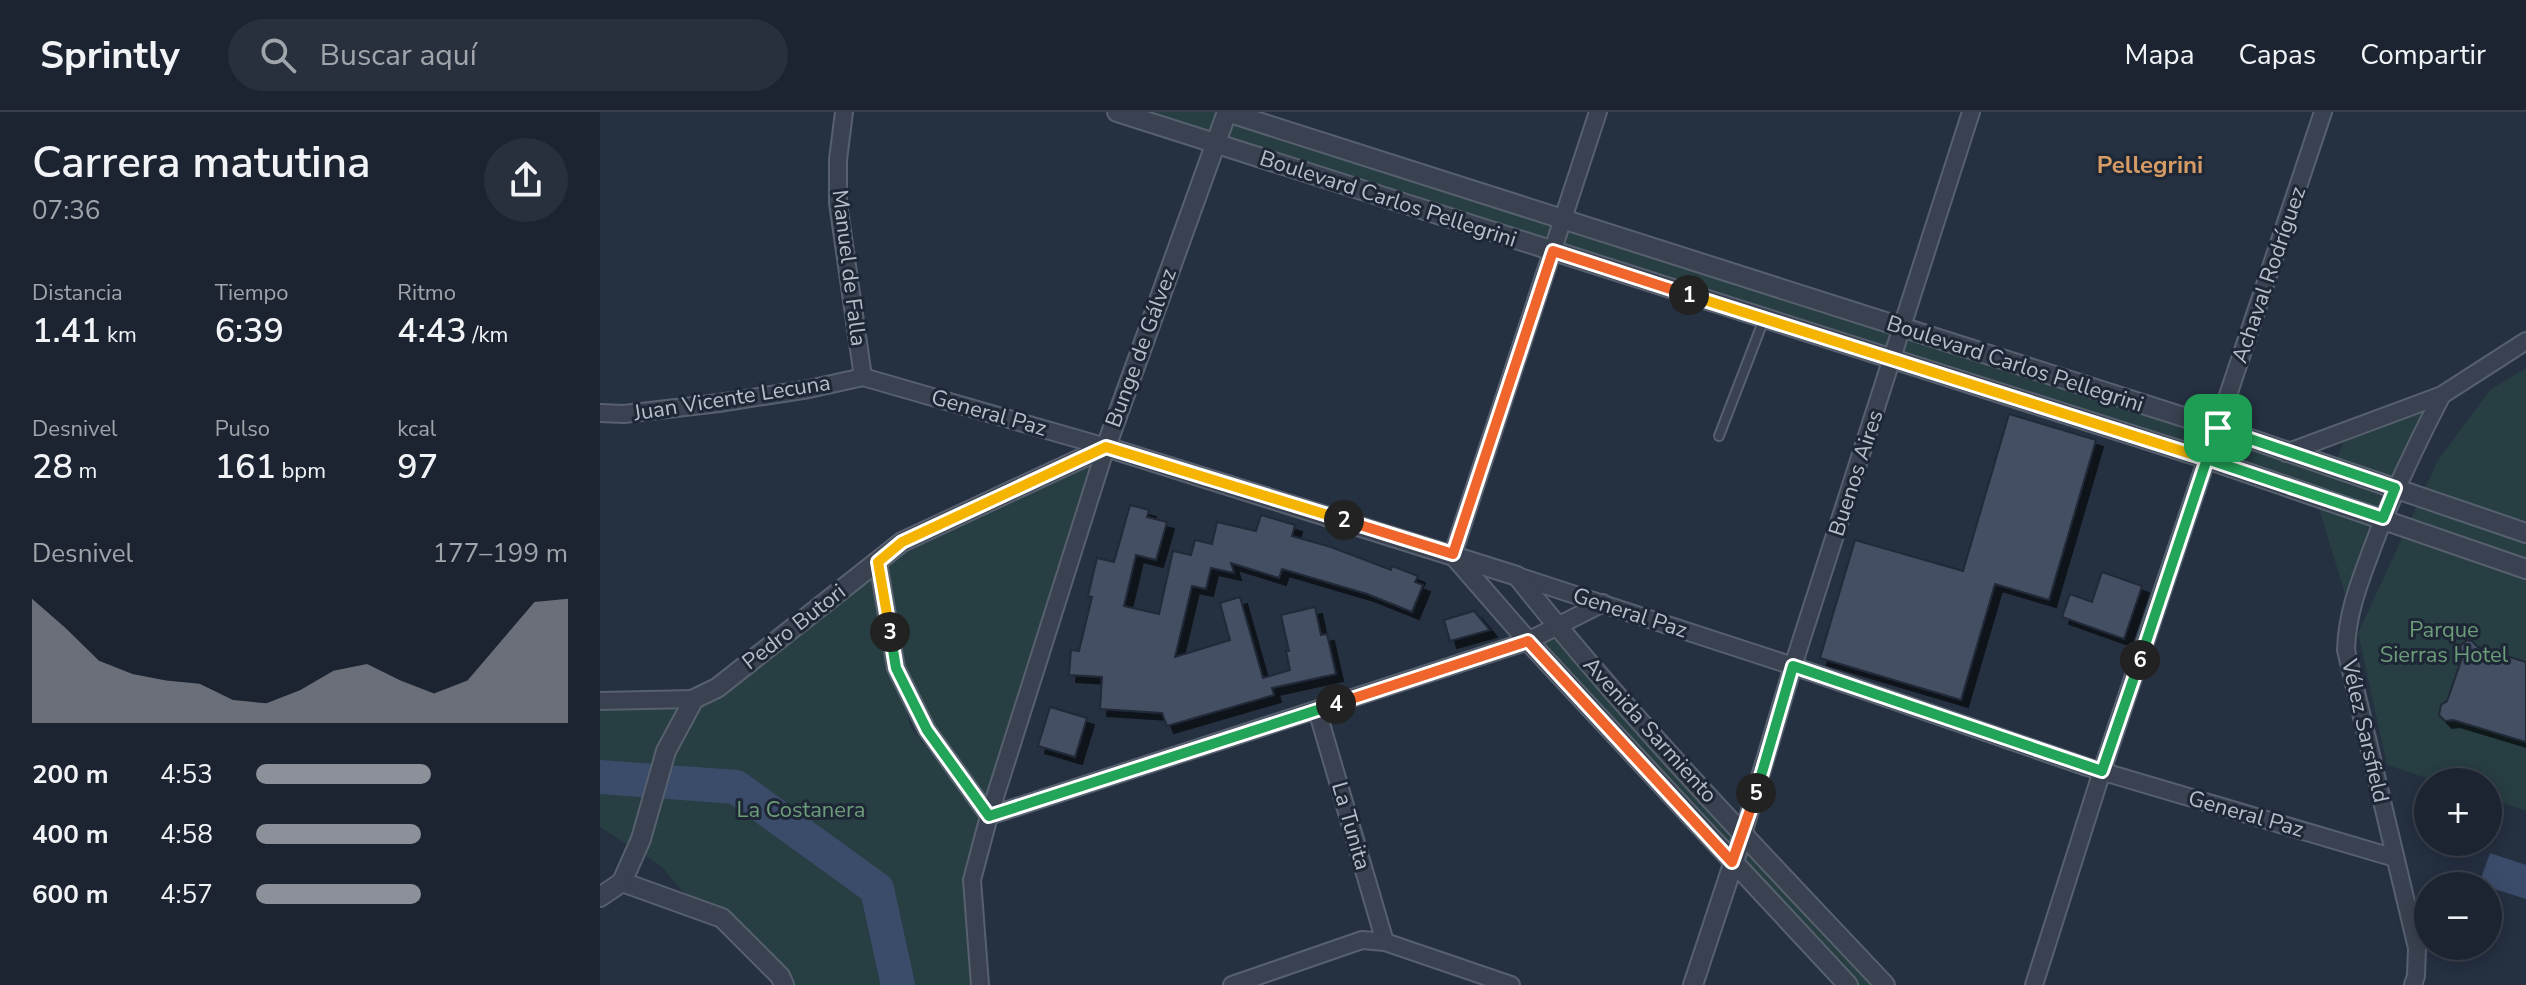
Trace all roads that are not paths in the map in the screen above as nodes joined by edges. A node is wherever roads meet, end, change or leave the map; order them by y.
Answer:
1 (844, 112) edge
2 (1117, 112) edge
3 (1227, 112) edge
4 (1598, 112) edge
5 (1971, 112) edge
6 (2323, 112) edge
7 (1215, 144) junction
8 (1563, 219) junction
9 (1553, 251) junction
10 (1764, 319) junction
11 (1902, 329) junction
12 (2526, 341) edge
13 (1893, 360) junction
14 (863, 377) junction
15 (2442, 395) junction
16 (600, 413) edge
17 (2218, 428) junction
18 (1719, 436) dead end
19 (1106, 447) junction
20 (2286, 453) junction
21 (2207, 459) junction
22 (2395, 488) junction
23 (2383, 518) junction
24 (2526, 533) edge
25 (1453, 554) junction
26 (878, 562) junction
27 (2526, 569) edge
28 (1517, 576) junction
29 (1603, 603) junction
30 (1558, 627) junction
31 (1528, 641) junction
32 (1793, 666) junction
33 (694, 699) junction
34 (600, 701) edge
35 (1317, 710) junction
36 (2102, 771) junction
37 (989, 816) junction
38 (1743, 834) junction
39 (2395, 858) junction
40 (1732, 862) junction
41 (622, 882) junction
42 (600, 897) edge
43 (1385, 942) junction
44 (1256, 981) edge
45 (784, 985) edge
46 (980, 985) edge
47 (1232, 985) edge
48 (1511, 985) edge
49 (1693, 985) edge
50 (1848, 985) edge
51 (1885, 985) edge
52 (2034, 985) edge
53 (2413, 985) edge

1 - 14 street, Manuel de Falla
2 - 7 street, Boulevard Carlos Pellegrini
3 - 7 street, Bunge de Gálvez
3 - 8 street, Boulevard Carlos Pellegrini
4 - 8 street
5 - 11 street, Buenos Aires
6 - 17 street, Achaval Rodríguez
7 - 9 street, Boulevard Carlos Pellegrini
7 - 19 street, Bunge de Gálvez
8 - 9 street
8 - 11 street, Boulevard Carlos Pellegrini
9 - 10 street, Boulevard Carlos Pellegrini
9 - 25 street
10 - 13 street, Boulevard Carlos Pellegrini
10 - 18 lane
11 - 13 street, Buenos Aires
11 - 17 street, Boulevard Carlos Pellegrini
12 - 15 street
13 - 21 street, Boulevard Carlos Pellegrini
13 - 32 street, Buenos Aires
14 - 16 street, Juan Vicente Lecuna
14 - 19 street, General Paz
15 - 20 street
15 - 22 street, Vélez Sarsfield
17 - 20 street, Boulevard Carlos Pellegrini
17 - 21 street, Achaval Rodríguez
19 - 25 street, General Paz
19 - 26 street, Pedro Butori
19 - 37 street, Bunge de Gálvez
20 - 22 street, Boulevard Carlos Pellegrini
21 - 23 street, Boulevard Carlos Pellegrini
21 - 36 street, Achaval Rodríguez
22 - 23 street, Vélez Sarsfield
22 - 24 street, Boulevard Carlos Pellegrini
23 - 27 street, Boulevard Carlos Pellegrini
23 - 39 street, Vélez Sarsfield
25 - 28 street, General Paz
25 - 31 street, Avenida Sarmiento
26 - 33 street, Pedro Butori
26 - 37 street
28 - 29 street, General Paz
28 - 30 street, Avenida Sarmiento
29 - 30 street
29 - 32 street, General Paz
30 - 31 street
30 - 38 street, Avenida Sarmiento
31 - 35 street
31 - 40 street, Avenida Sarmiento
32 - 36 street, General Paz
32 - 38 street, Buenos Aires
33 - 34 street, Pedro Butori
33 - 41 street
35 - 37 street
35 - 43 street, La Tunita
36 - 39 street, General Paz
36 - 52 street, Achaval Rodríguez
37 - 46 street, Bunge de Gálvez
38 - 40 street
38 - 51 street, Avenida Sarmiento
39 - 53 street, Vélez Sarsfield
40 - 49 street
40 - 50 street, Avenida Sarmiento
41 - 42 street
41 - 45 street
43 - 44 street
43 - 48 street
44 - 47 street

